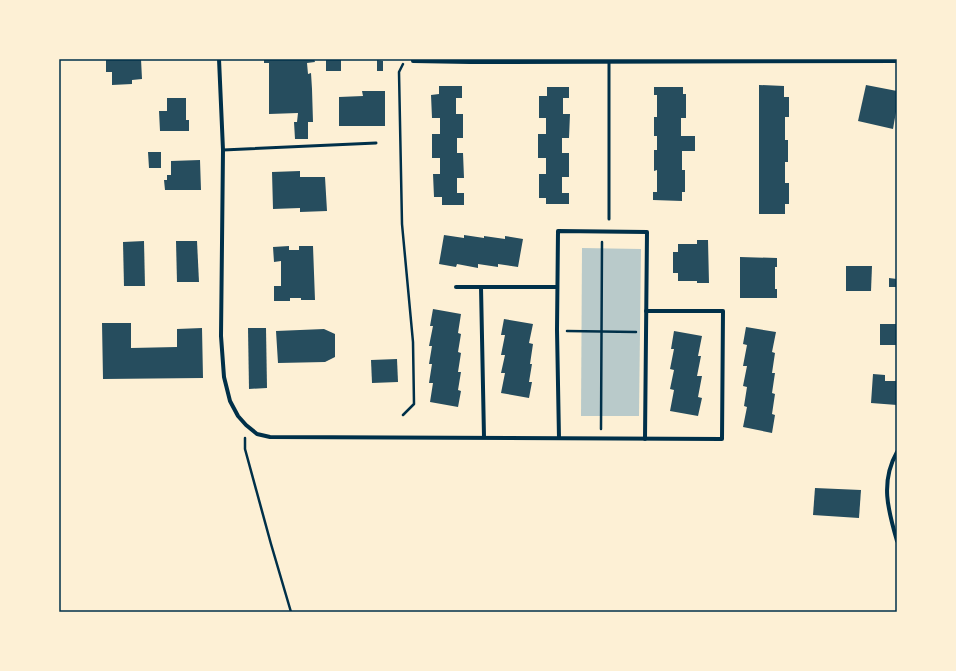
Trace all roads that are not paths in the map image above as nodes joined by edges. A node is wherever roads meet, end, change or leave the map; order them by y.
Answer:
1 (219, 59) edge
2 (413, 60) edge
3 (470, 60) edge
4 (609, 61) junction
5 (897, 61) edge
6 (376, 143) dead end
7 (223, 150) junction
8 (610, 219) dead end
9 (456, 287) dead end
10 (481, 287) junction
11 (557, 288) junction
12 (646, 311) junction
13 (484, 437) junction
14 (559, 438) junction
15 (645, 440) junction
16 (897, 452) edge
17 (897, 541) edge

1 - 7 street
2 - 3 street
3 - 4 street
4 - 5 street
4 - 8 lane
6 - 7 lane
7 - 13 street
9 - 10 street
10 - 11 street
10 - 13 street
11 - 12 street
11 - 14 street
12 - 15 street
12 - 15 street
13 - 14 street
14 - 15 street
16 - 17 street

